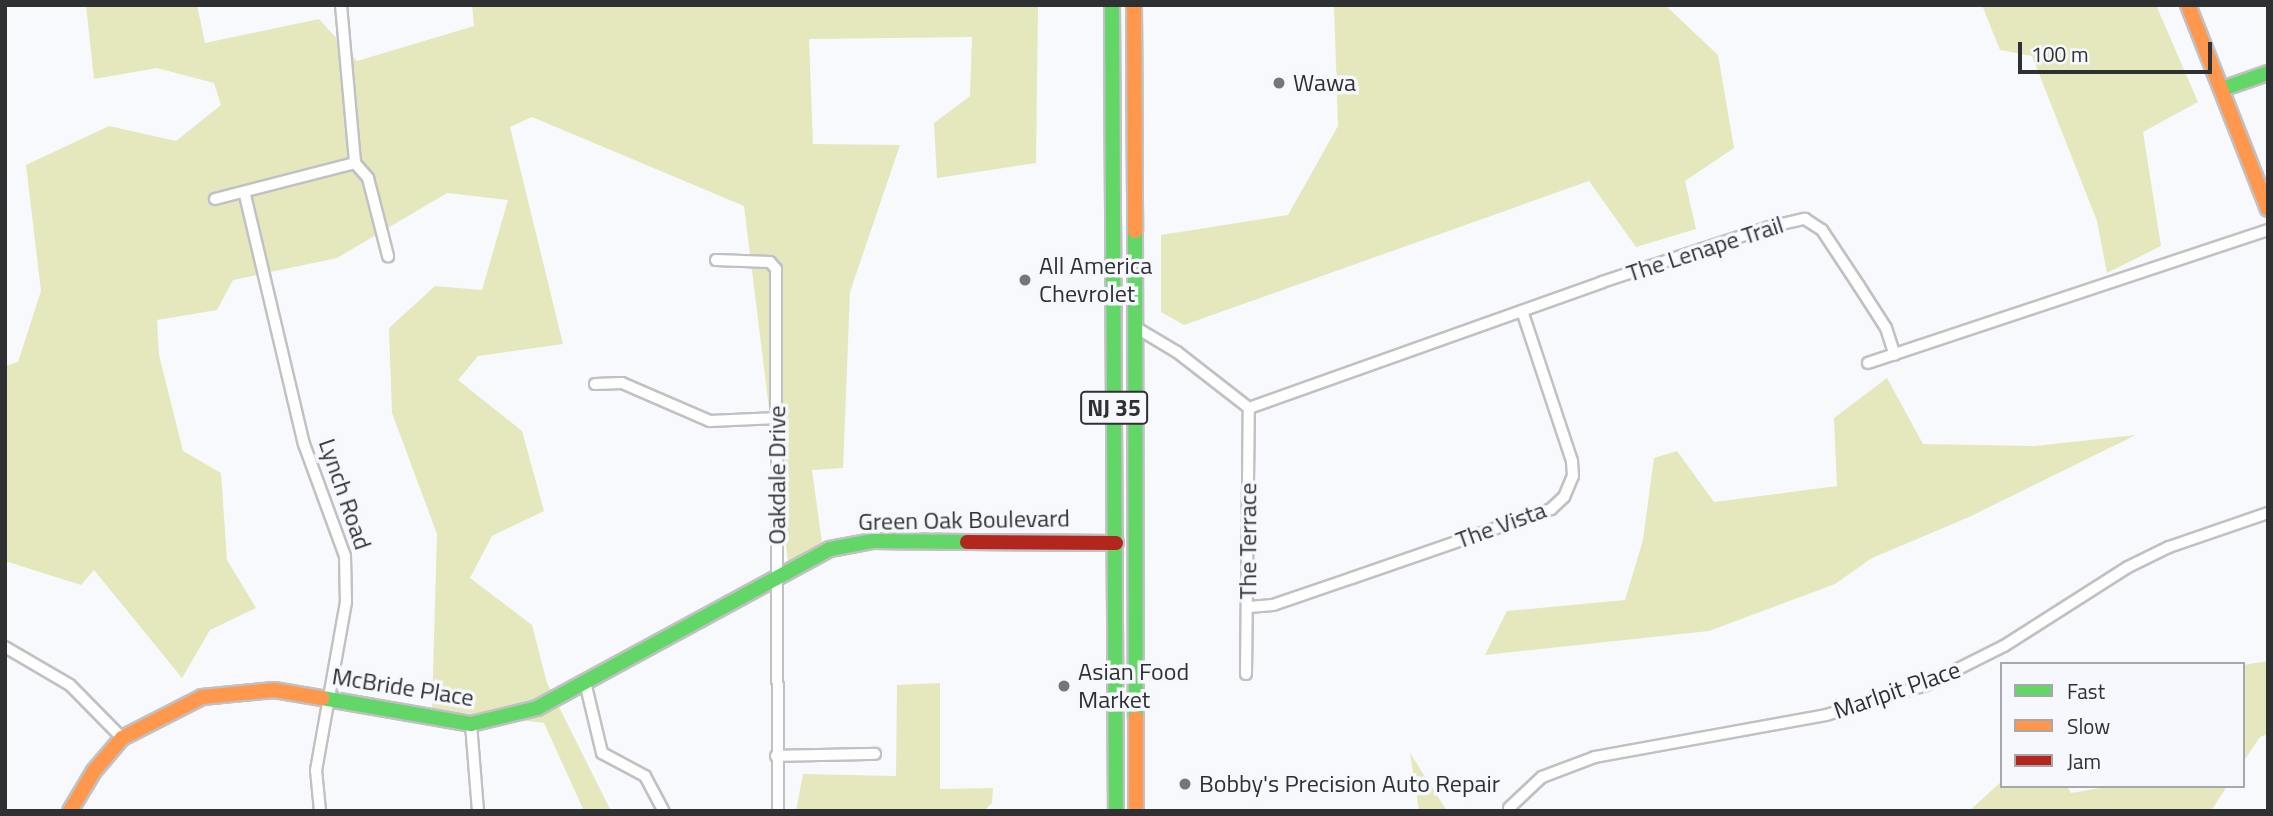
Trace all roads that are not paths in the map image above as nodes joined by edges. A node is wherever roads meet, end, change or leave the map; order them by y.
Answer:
1 (341, 5) edge
2 (1112, 5) edge
3 (1133, 5) edge
4 (2188, 5) edge
5 (2268, 73) edge
6 (2222, 89) junction
7 (355, 163) junction
8 (244, 195) junction
9 (215, 199) dead end
10 (2268, 209) edge
11 (2268, 230) edge
12 (388, 256) dead end
13 (716, 260) dead end
14 (1522, 311) junction
15 (1135, 327) junction
16 (1895, 355) junction
17 (1868, 363) dead end
18 (595, 384) dead end
19 (1249, 408) junction
20 (778, 418) junction
21 (2268, 513) edge
22 (1116, 543) junction
23 (777, 574) junction
24 (1249, 607) junction
25 (5, 647) edge
26 (1246, 674) dead end
27 (585, 682) junction
28 (328, 699) junction
29 (471, 724) junction
30 (122, 738) junction
31 (775, 750) junction
32 (875, 754) dead end
33 (1508, 808) dead end
34 (70, 811) edge
35 (320, 811) edge
36 (478, 811) edge
37 (664, 811) edge
38 (778, 811) edge
39 (1116, 811) edge
40 (1136, 811) edge

1 - 7 street
2 - 22 main road, NJ 35
3 - 15 main road, NJ 35
4 - 6 main road
5 - 6 main road
6 - 10 main road
7 - 8 street
7 - 12 street
8 - 9 street
8 - 28 street, Lynch Road
11 - 16 street
13 - 20 street, Oakdale Drive
14 - 16 street, The Lenape Trail
14 - 19 street, The Lenape Trail
14 - 24 street, The Vista
15 - 19 street
15 - 40 main road, NJ 35
16 - 17 street
18 - 20 street
19 - 24 street, The Terrace
20 - 23 street, Oakdale Drive
21 - 33 street, Marlpit Place
22 - 23 main road, Green Oak Boulevard
22 - 39 main road, NJ 35
23 - 27 main road, McBride Place
23 - 31 street, Oakdale Drive
24 - 26 street, The Terrace
25 - 30 street
27 - 29 main road, McBride Place
27 - 37 street
28 - 29 main road, McBride Place
28 - 30 main road, McBride Place
28 - 35 street, Lynch Road
29 - 36 street
30 - 34 main road
31 - 32 street
31 - 38 street, Oakdale Drive

